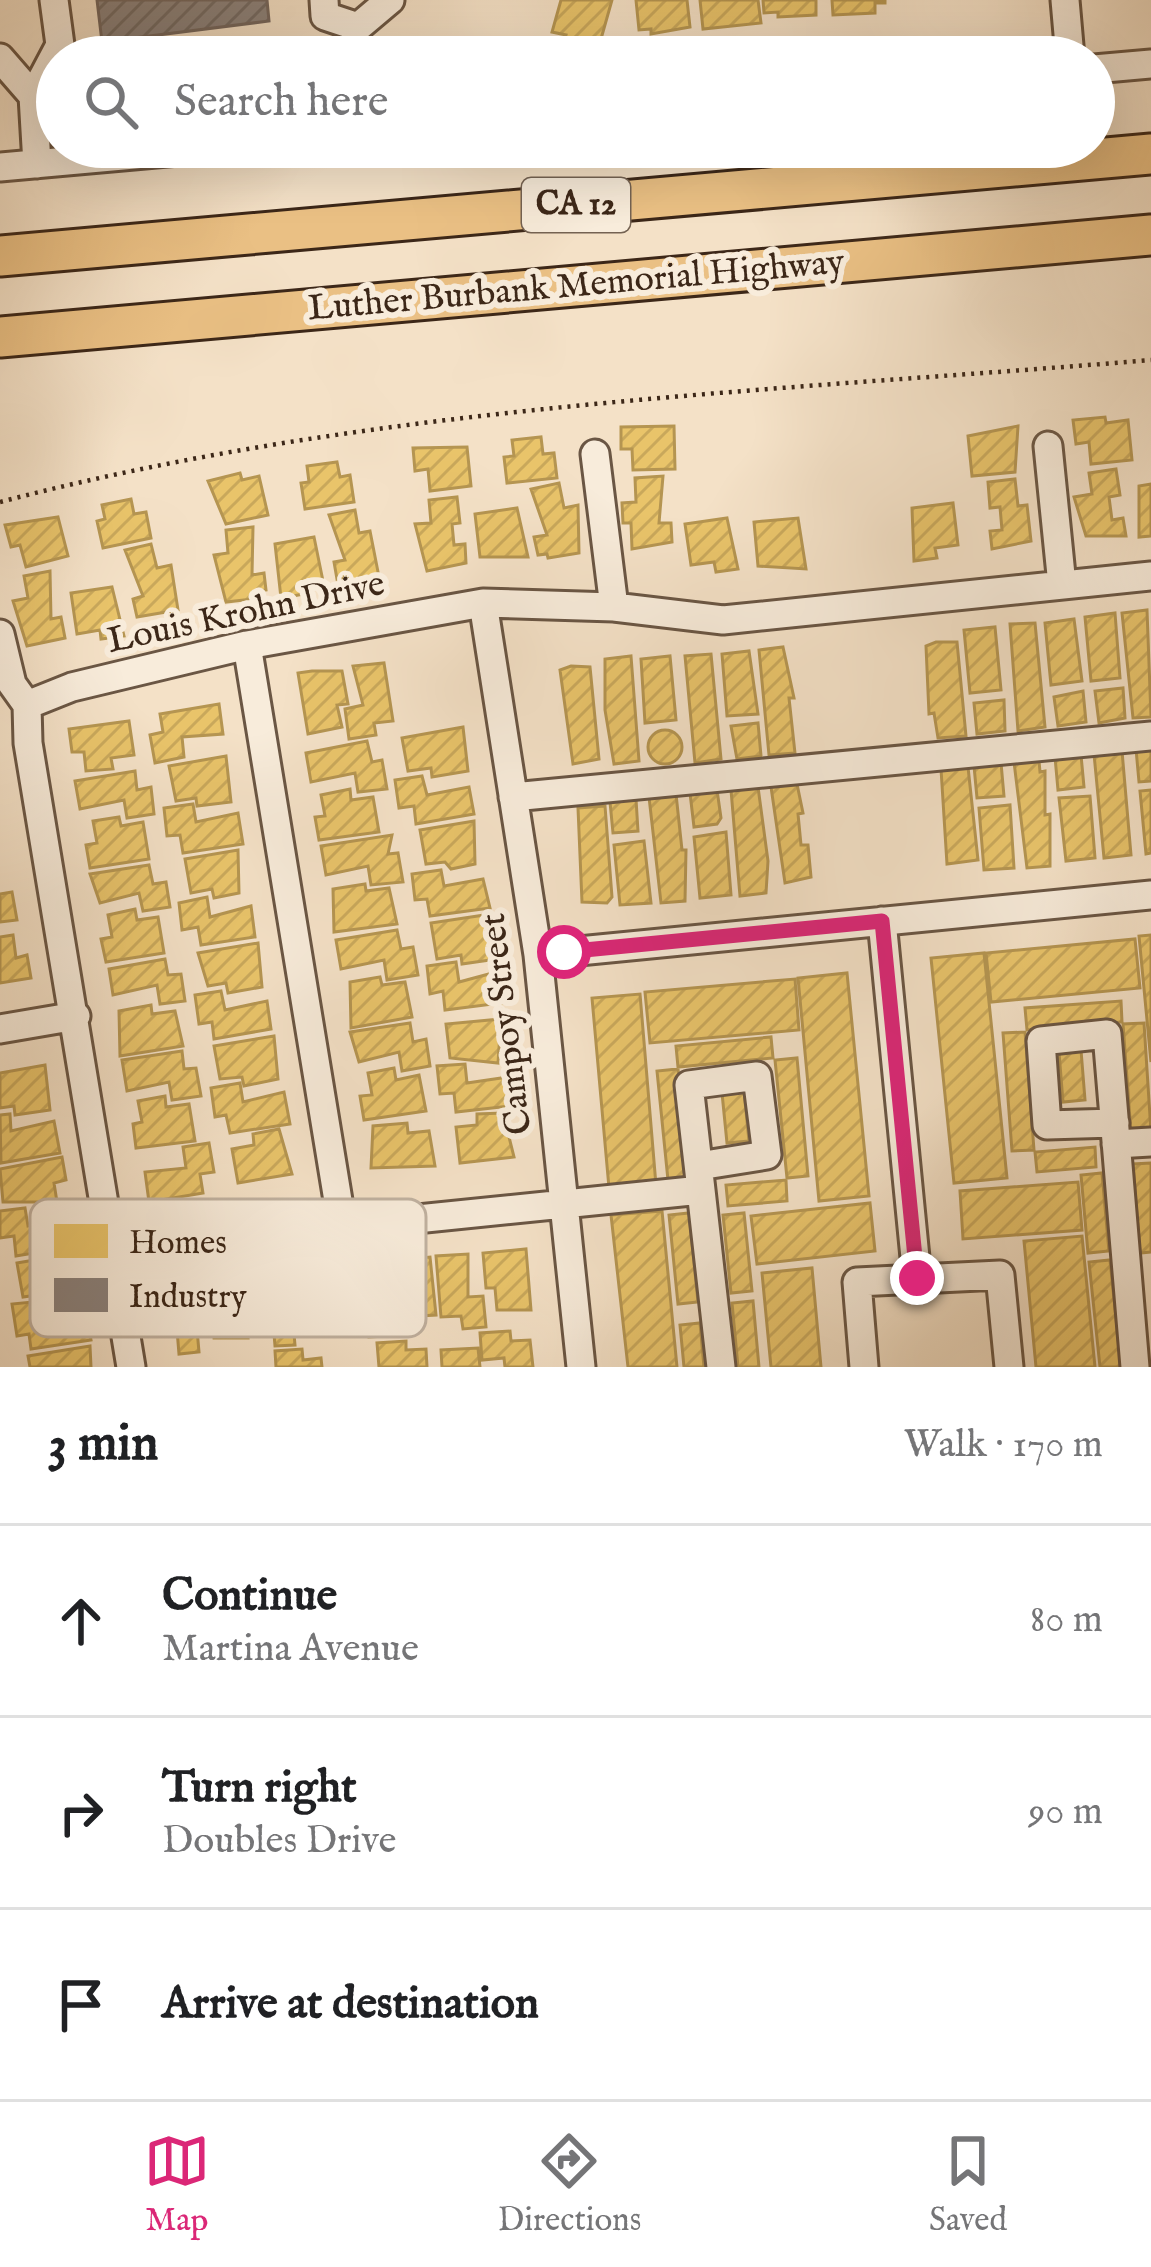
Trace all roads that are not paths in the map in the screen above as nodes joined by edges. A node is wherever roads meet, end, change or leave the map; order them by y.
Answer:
1 (54, 0) edge
2 (323, 0) edge
3 (390, 0) edge
4 (1065, 0) edge
5 (358, 27) junction
6 (59, 36) edge
7 (359, 36) edge
8 (1068, 36) edge
9 (0, 58) edge
10 (1151, 64) edge
11 (1115, 67) edge
12 (36, 88) edge
13 (1151, 154) edge
14 (1115, 157) edge
15 (36, 164) edge
16 (0, 167) edge
17 (993, 168) edge
18 (1151, 235) edge
19 (0, 256) edge
20 (0, 337) edge
21 (1048, 446) dead end
22 (595, 454) dead end
23 (1151, 575) edge
24 (1062, 585) junction
25 (483, 603) junction
26 (614, 607) junction
27 (0, 634) edge
28 (247, 645) junction
29 (27, 705) junction
30 (1151, 736) edge
31 (512, 797) junction
32 (1151, 895) edge
33 (882, 921) junction
34 (538, 955) junction
35 (76, 1016) junction
36 (0, 1029) edge
37 (1151, 1142) edge
38 (106, 1199) edge
39 (338, 1199) edge
40 (562, 1201) junction
41 (426, 1216) edge
42 (917, 1278) junction
43 (126, 1337) edge
44 (130, 1367) edge
45 (581, 1367) edge
46 (721, 1367) edge
47 (864, 1367) edge
48 (1009, 1367) edge
49 (1135, 1367) edge

1 - 6 street
2 - 5 street
3 - 5 street
4 - 8 street
5 - 7 street
9 - 12 street
10 - 11 street
13 - 14 highway, CA 12
15 - 16 street
17 - 19 highway, CA 12
18 - 20 highway, Luther Burbank Memorial Highway / CA 12
21 - 24 street
22 - 26 street
23 - 24 street, Louis Krohn Drive
24 - 26 street, Louis Krohn Drive
25 - 26 street, Louis Krohn Drive
25 - 28 street, Louis Krohn Drive
25 - 31 street, Campoy Street
27 - 29 street
28 - 29 street, Louis Krohn Drive
28 - 39 street
29 - 35 street
30 - 31 street
31 - 34 street, Campoy Street
32 - 33 street
33 - 34 street
33 - 42 street
34 - 40 street, Campoy Street
35 - 36 street
35 - 38 street
37 - 49 street
40 - 41 street
40 - 45 street, Campoy Street
40 - 46 street
42 - 47 street
42 - 48 street
43 - 44 street

